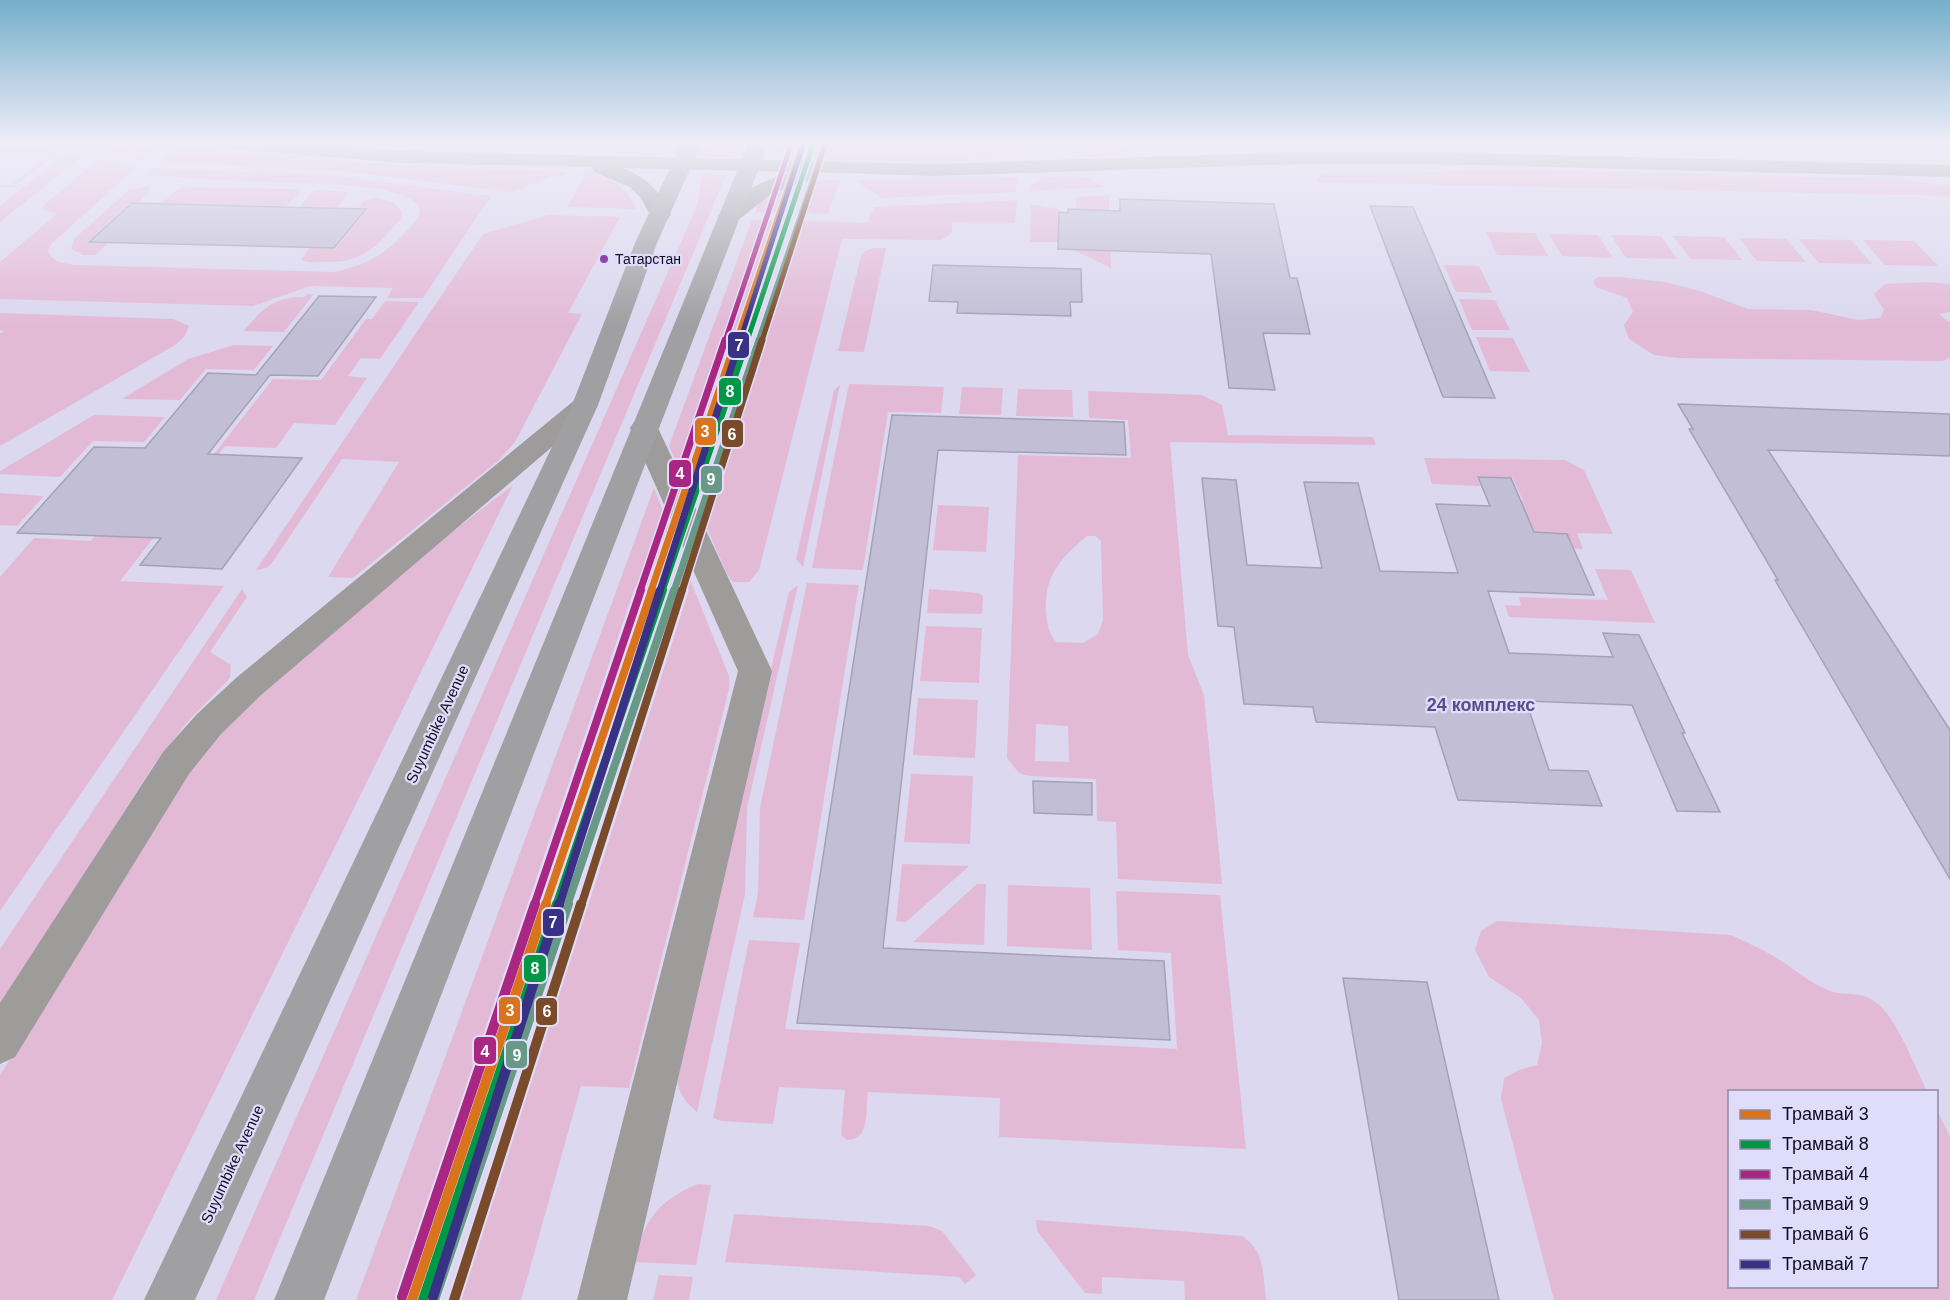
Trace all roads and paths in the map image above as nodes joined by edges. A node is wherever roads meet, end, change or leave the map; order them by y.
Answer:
1 (655, 203) edge
2 (665, 203) edge
3 (734, 203) edge
4 (744, 203) edge
5 (660, 214) junction
6 (729, 216) junction
7 (585, 405) junction
8 (644, 428) junction
9 (0, 1042) edge
10 (169, 1300) edge
11 (299, 1300) edge
12 (602, 1300) edge

1 - 5 street
2 - 5 main road, Suyumbike Avenue
3 - 6 main road
4 - 6 street
5 - 7 main road, Suyumbike Avenue
6 - 8 main road
7 - 9 street
7 - 10 main road, Suyumbike Avenue
8 - 11 main road
8 - 12 street

